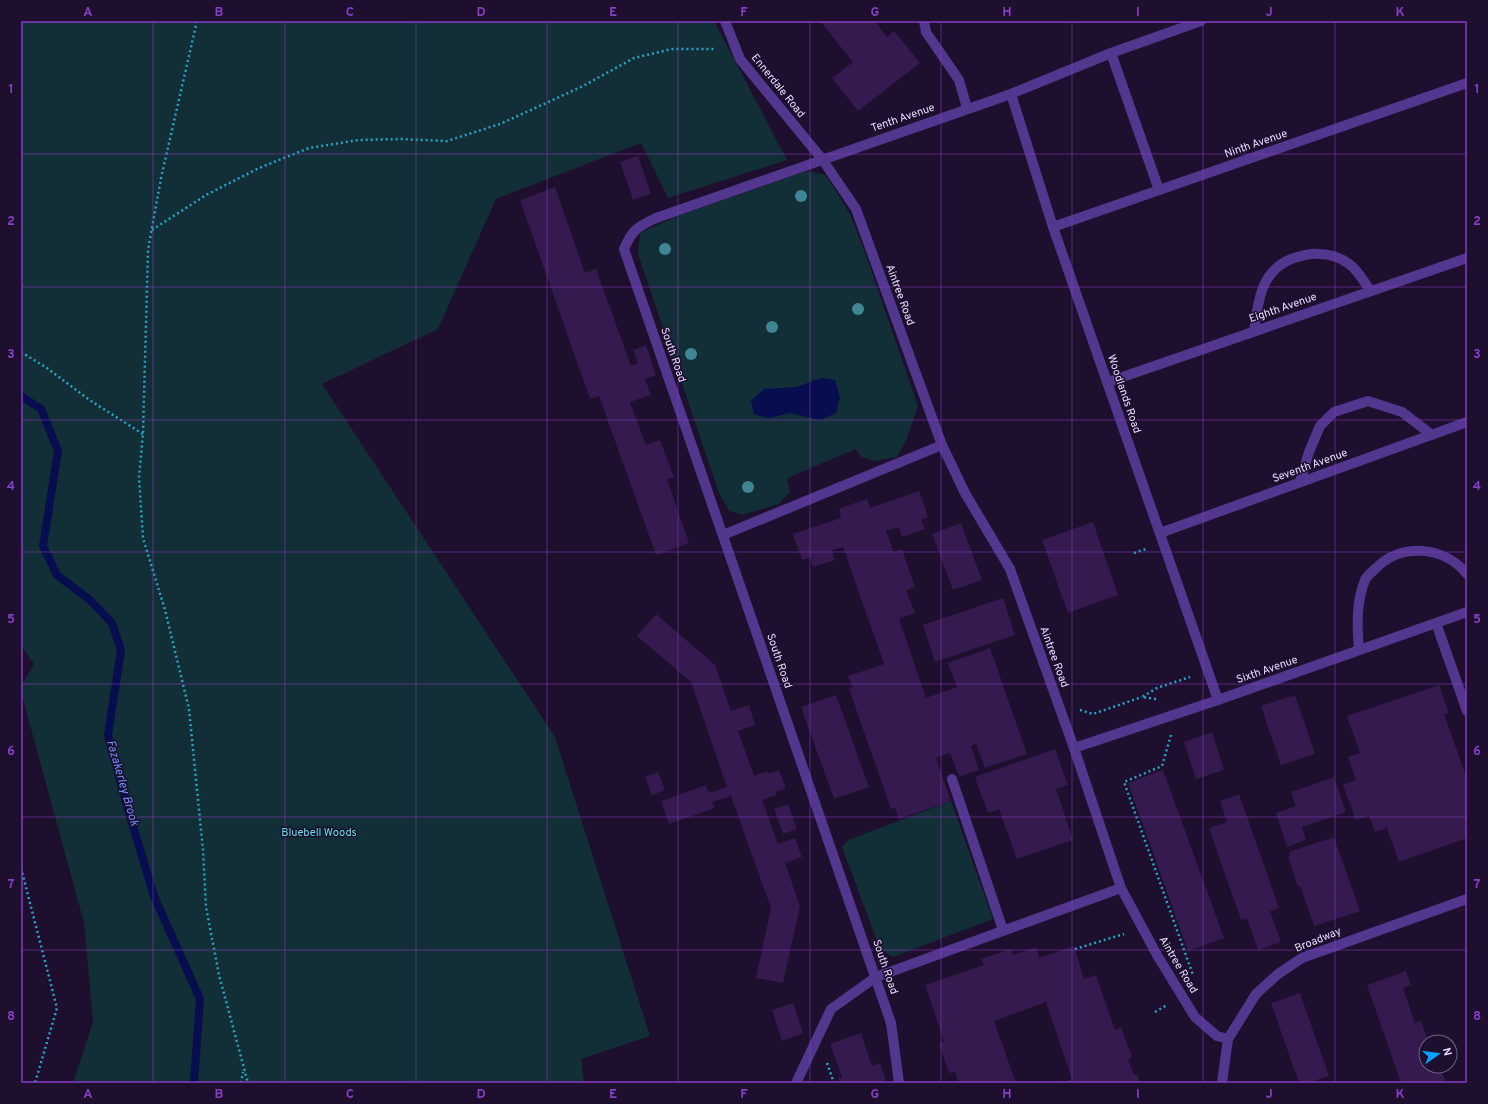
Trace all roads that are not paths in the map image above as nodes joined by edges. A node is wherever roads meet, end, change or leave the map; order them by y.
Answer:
1 (725, 21) edge
2 (924, 21) edge
3 (1201, 21) edge
4 (1111, 53) junction
5 (1467, 83) edge
6 (1011, 94) junction
7 (967, 108) junction
8 (822, 159) junction
9 (1159, 190) junction
10 (1053, 227) junction
11 (624, 249) joint
12 (1467, 258) edge
13 (1370, 290) junction
14 (1254, 331) junction
15 (1108, 382) junction
16 (1467, 422) edge
17 (1432, 435) junction
18 (942, 445) junction
19 (1300, 482) junction
20 (1160, 533) junction
21 (723, 535) junction
22 (1467, 574) edge
23 (1467, 612) edge
24 (1436, 623) junction
25 (1359, 650) junction
26 (1218, 700) junction
27 (1467, 711) edge
28 (1074, 748) junction
29 (952, 779) dead end
30 (1121, 888) junction
31 (1467, 899) edge
32 (1003, 930) junction
33 (876, 977) junction
34 (1228, 1039) junction
35 (797, 1081) dead end
36 (899, 1083) edge
37 (1222, 1083) edge

1 - 8 lane, Ennerdale Road
2 - 7 lane
3 - 4 lane, Tenth Avenue
4 - 6 lane, Tenth Avenue
4 - 9 lane
5 - 9 lane, Ninth Avenue
6 - 7 lane, Tenth Avenue
6 - 10 lane, Woodlands Road
7 - 8 lane, Tenth Avenue
8 - 11 lane, Tenth Avenue
8 - 18 lane, Aintree Road
9 - 10 lane, Ninth Avenue
10 - 15 lane, Woodlands Road
11 - 21 lane, South Road
12 - 13 lane, Eighth Avenue
13 - 14 lane, Eighth Avenue
13 - 14 lane
14 - 15 lane, Eighth Avenue
15 - 20 lane, Woodlands Road
16 - 17 lane, Seventh Avenue
17 - 19 lane, Seventh Avenue
17 - 19 lane
18 - 21 lane
18 - 28 lane, Aintree Road
19 - 20 lane, Seventh Avenue
20 - 26 lane, Woodlands Road
21 - 33 lane, South Road
22 - 25 lane
23 - 24 lane, Sixth Avenue
24 - 25 lane, Sixth Avenue
24 - 27 lane
25 - 26 lane, Sixth Avenue
26 - 28 lane, Sixth Avenue
28 - 30 lane, Aintree Road
29 - 32 lane
30 - 32 lane
30 - 34 lane, Aintree Road
31 - 34 lane, Broadway
32 - 33 lane
33 - 35 lane
33 - 36 lane, South Road
34 - 37 lane, Broadway

